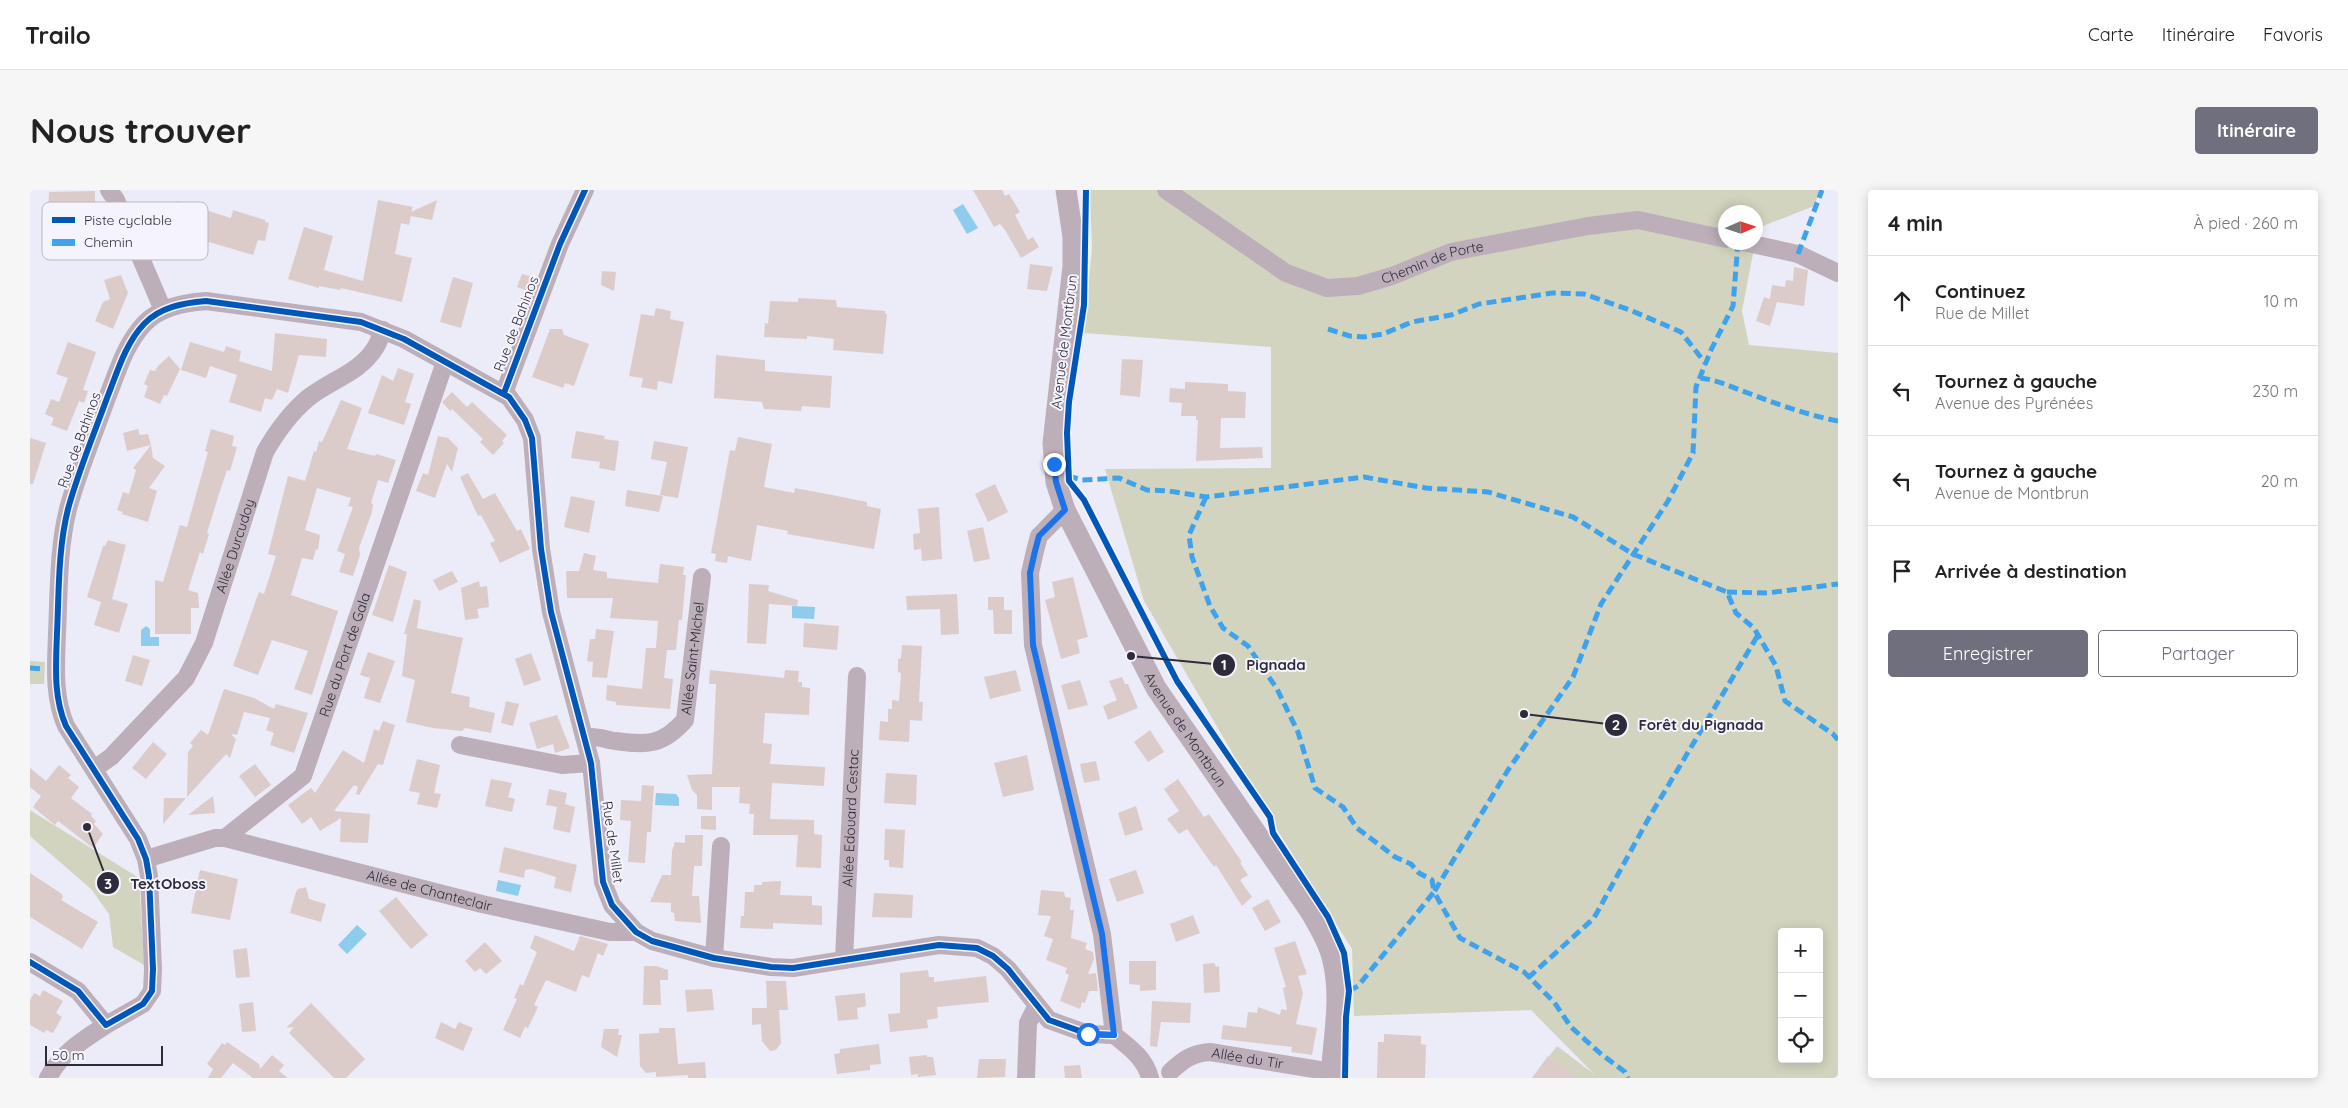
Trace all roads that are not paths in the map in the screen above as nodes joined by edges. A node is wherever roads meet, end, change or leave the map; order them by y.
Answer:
1 (109, 190) edge
2 (585, 190) edge
3 (1066, 190) edge
4 (1166, 190) edge
5 (117, 202) edge
6 (1718, 237) edge
7 (1763, 246) edge
8 (142, 260) edge
9 (1838, 273) edge
10 (163, 310) junction
11 (383, 330) junction
12 (445, 362) junction
13 (504, 393) junction
14 (1065, 510) junction
15 (702, 576) dead end
16 (857, 676) dead end
17 (584, 737) junction
18 (460, 745) dead end
19 (591, 763) junction
20 (94, 769) junction
21 (225, 838) junction
22 (721, 846) dead end
23 (146, 859) junction
24 (636, 932) junction
25 (714, 958) junction
26 (844, 960) junction
27 (30, 962) edge
28 (1036, 1007) junction
29 (106, 1025) junction
30 (1114, 1035) junction
31 (1147, 1071) edge
32 (1172, 1075) edge
33 (1332, 1075) edge
34 (48, 1078) edge
35 (1026, 1078) edge

1 - 5 street
2 - 13 street, Rue de Bahinos
3 - 14 street, Avenue de Montbrun
4 - 6 street, Chemin de Porte
7 - 9 street
8 - 10 street
10 - 11 street, Rue de Bahinos
10 - 20 street, Rue de Bahinos
11 - 12 street, Rue de Bahinos
11 - 20 street, Allée Durcudoy
12 - 13 street, Rue de Bahinos
12 - 21 street, Rue du Port de Gala
13 - 17 street, Rue de Millet
14 - 30 street
14 - 33 street, Avenue de Montbrun
15 - 17 street, Allée Saint-Michel
16 - 26 street, Allée Edouard Cestac
17 - 19 street, Rue de Millet
18 - 19 street
19 - 24 street, Rue de Millet
20 - 23 street, Rue de Bahinos
21 - 23 street, Rue du Port de Gala
21 - 24 street, Allée de Chanteclair
22 - 25 street
23 - 29 street, Rue de Bahinos
24 - 25 street, Rue de Millet
25 - 26 street, Rue de Millet
26 - 28 street, Rue de Millet
27 - 29 street
28 - 30 street, Rue de Millet
28 - 35 street
29 - 34 street, Rue de Bahinos
30 - 31 street
31 - 32 street
32 - 33 street, Allée du Tir

